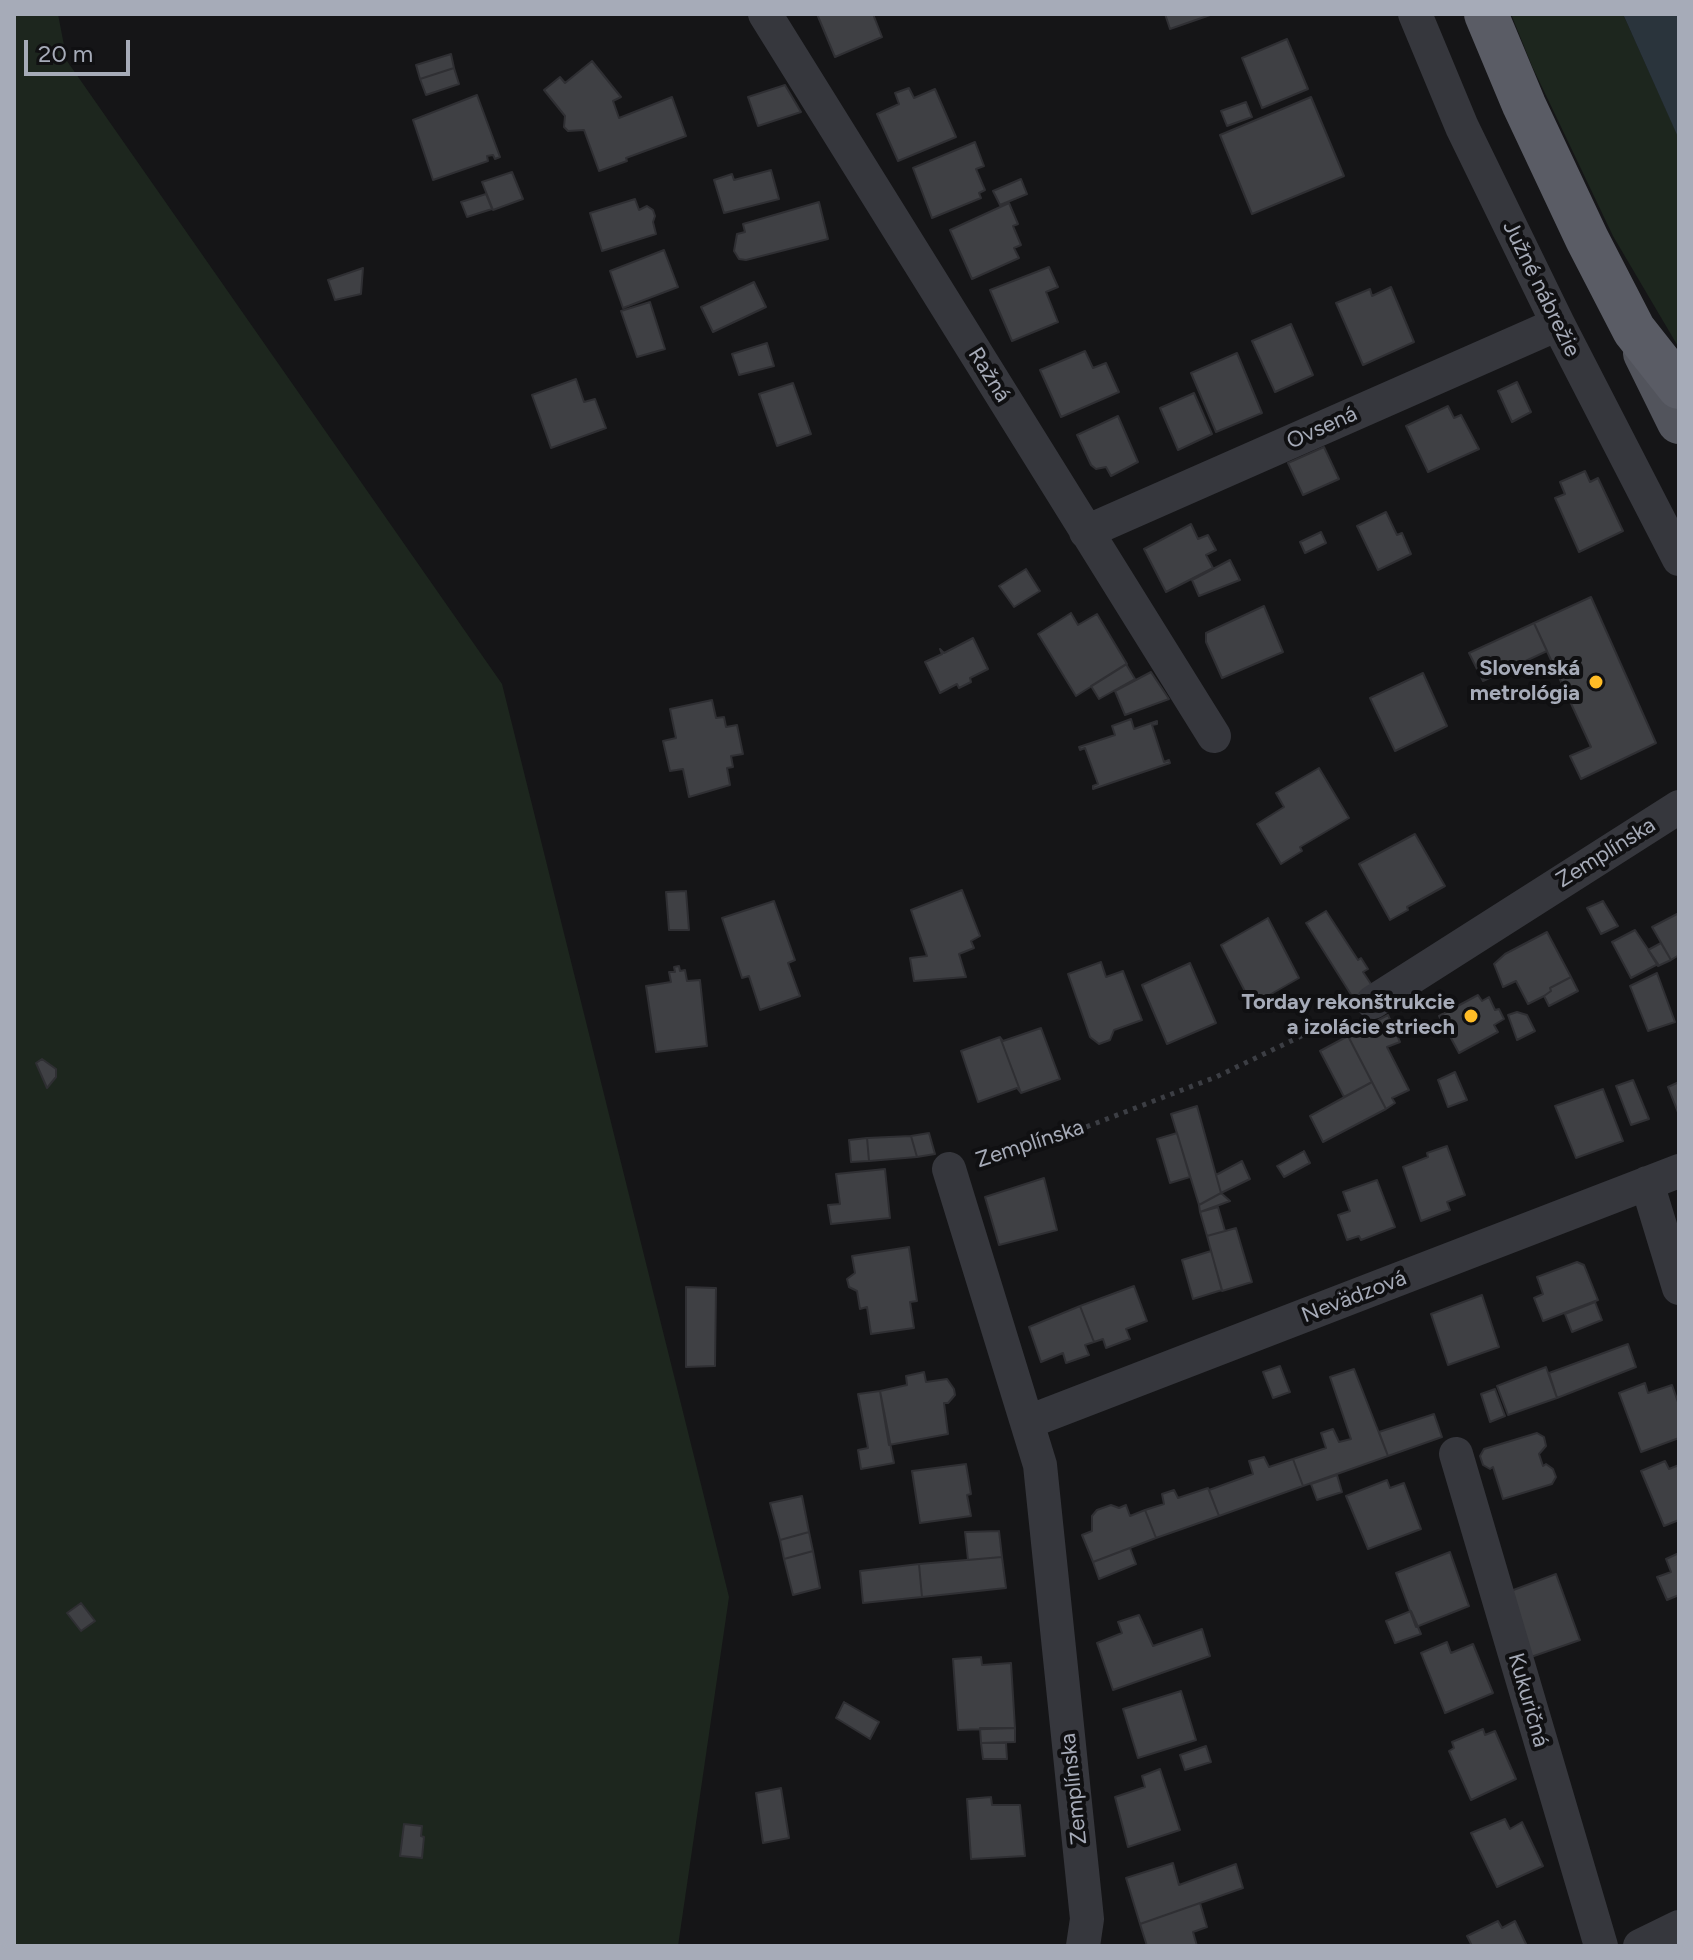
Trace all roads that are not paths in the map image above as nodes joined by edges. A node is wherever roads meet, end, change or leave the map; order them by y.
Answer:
1 (765, 14) edge
2 (1415, 14) edge
3 (1486, 14) edge
4 (1558, 324) junction
5 (1634, 330) junction
6 (1679, 387) edge
7 (1679, 422) edge
8 (1086, 532) junction
9 (1679, 559) edge
10 (1214, 736) dead end
11 (1679, 807) edge
12 (1373, 1002) road end
13 (949, 1169) road end
14 (1679, 1171) edge
15 (1647, 1183) junction
16 (1679, 1288) edge
17 (1028, 1422) junction
18 (1456, 1454) dead end
19 (1679, 1927) edge
20 (1083, 1946) edge
21 (1601, 1946) edge
22 (1640, 1946) edge

1 - 8 street, Ražná
2 - 4 street, Južné nábrežie
3 - 5 highway
4 - 8 street, Ovsená
4 - 9 street, Južné nábrežie
5 - 6 highway
5 - 7 main road
8 - 10 street, Ražná
11 - 12 street, Zemplínska
13 - 17 street, Zemplínska
14 - 15 street, Nevädzová
15 - 16 street
15 - 17 street, Nevädzová
17 - 20 street, Zemplínska
18 - 21 street, Kukuričná
19 - 22 street

